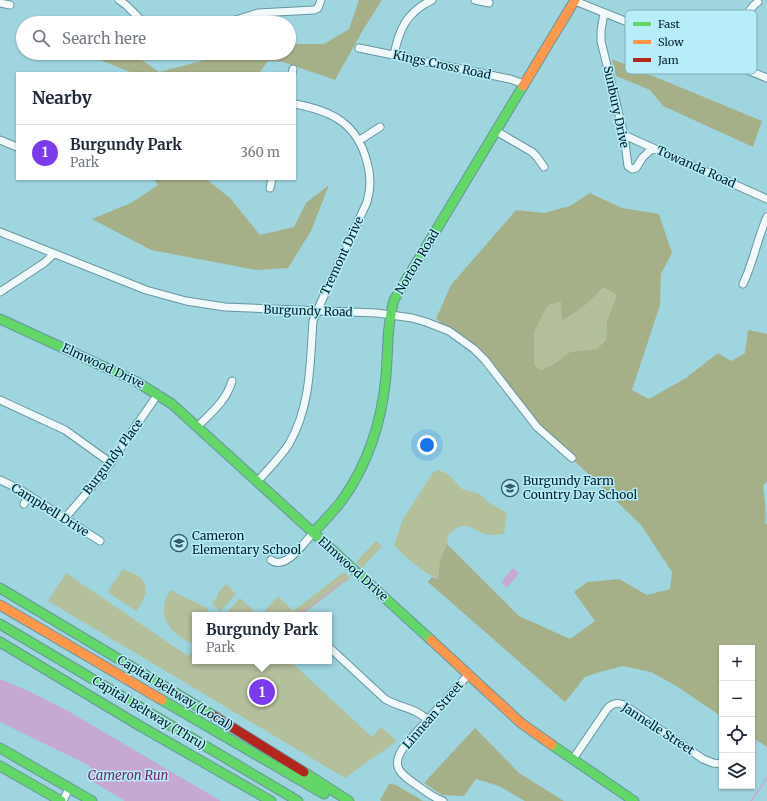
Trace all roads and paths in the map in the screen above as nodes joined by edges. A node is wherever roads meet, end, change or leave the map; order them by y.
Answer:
1 (119, 0) edge
2 (321, 0) edge
3 (432, 0) edge
4 (475, 0) edge
5 (575, 0) edge
6 (0, 2) edge
7 (758, 2) dead end
8 (489, 3) dead end
9 (10, 5) dead end
10 (750, 10) edge
11 (604, 13) junction
12 (137, 16) edge
13 (248, 16) edge
14 (625, 21) edge
15 (359, 48) dead end
16 (394, 55) junction
17 (757, 74) edge
18 (767, 78) edge
19 (524, 84) junction
20 (296, 104) edge
21 (380, 127) dead end
22 (496, 131) junction
23 (624, 135) junction
24 (0, 140) edge
25 (360, 140) junction
26 (16, 147) edge
27 (653, 148) junction
28 (544, 167) dead end
29 (272, 180) edge
30 (270, 188) dead end
31 (767, 199) edge
32 (767, 217) edge
33 (0, 232) edge
34 (54, 254) junction
35 (743, 284) dead end
36 (0, 292) edge
37 (317, 311) junction
38 (391, 315) junction
39 (0, 319) edge
40 (232, 381) dead end
41 (158, 394) junction
42 (0, 400) edge
43 (197, 427) junction
44 (572, 458) dead end
45 (111, 463) junction
46 (0, 480) edge
47 (257, 482) junction
48 (29, 495) junction
49 (24, 504) dead end
50 (65, 518) junction
51 (313, 533) junction
52 (100, 541) dead end
53 (271, 560) dead end
54 (0, 588) edge
55 (0, 605) edge
56 (0, 624) edge
57 (0, 642) edge
58 (332, 650) edge
59 (468, 675) junction
60 (428, 720) junction
61 (0, 748) edge
62 (573, 759) junction
63 (0, 766) edge
64 (719, 766) edge
65 (69, 788) junction
66 (62, 801) edge
67 (92, 801) edge
68 (271, 801) edge
69 (298, 801) edge
70 (335, 801) edge
71 (349, 801) edge
72 (443, 801) edge
73 (634, 801) edge

1 - 12 street
2 - 13 street
3 - 16 street
4 - 8 street
5 - 11 street
5 - 19 main road, Norton Road
6 - 9 street
7 - 10 street
11 - 14 street
11 - 23 street, Sunbury Drive
15 - 16 street, Kings Cross Road
16 - 19 street, Kings Cross Road
17 - 18 street
19 - 22 main road, Norton Road
20 - 25 street, Tremont Drive
21 - 25 street
22 - 28 street
22 - 38 main road, Norton Road
23 - 27 street, Towanda Road
23 - 27 street, Sunbury Drive
24 - 26 street
25 - 37 street, Tremont Drive
27 - 31 street, Towanda Road
29 - 30 street
32 - 35 street
33 - 34 street, Burgundy Road
34 - 36 street
34 - 37 street, Burgundy Road
37 - 38 street, Burgundy Road
37 - 47 street, Tremont Drive
38 - 44 street, Burgundy Road
38 - 51 main road, Norton Road
39 - 41 main road, Elmwood Drive
40 - 43 street
41 - 43 main road, Elmwood Drive
41 - 45 street, Burgundy Place
42 - 45 street
43 - 47 main road, Elmwood Drive
45 - 50 street, Burgundy Place
46 - 48 street, Campbell Drive
47 - 51 main road, Elmwood Drive
48 - 49 street
48 - 50 street, Campbell Drive
50 - 52 street, Campbell Drive
51 - 53 street, Norton Road
51 - 59 main road, Elmwood Drive
54 - 71 main road, Capital Beltway (Local)
55 - 70 main road, Capital Beltway (Thru)
56 - 69 main road, Capital Beltway (Thru)
57 - 68 main road
58 - 60 street
59 - 60 street, Linnean Street
59 - 62 main road, Elmwood Drive
60 - 72 street, Linnean Street
61 - 65 main road
62 - 64 street, Jannelle Street
62 - 73 main road, Elmwood Drive
63 - 66 main road
65 - 66 street
65 - 67 main road

